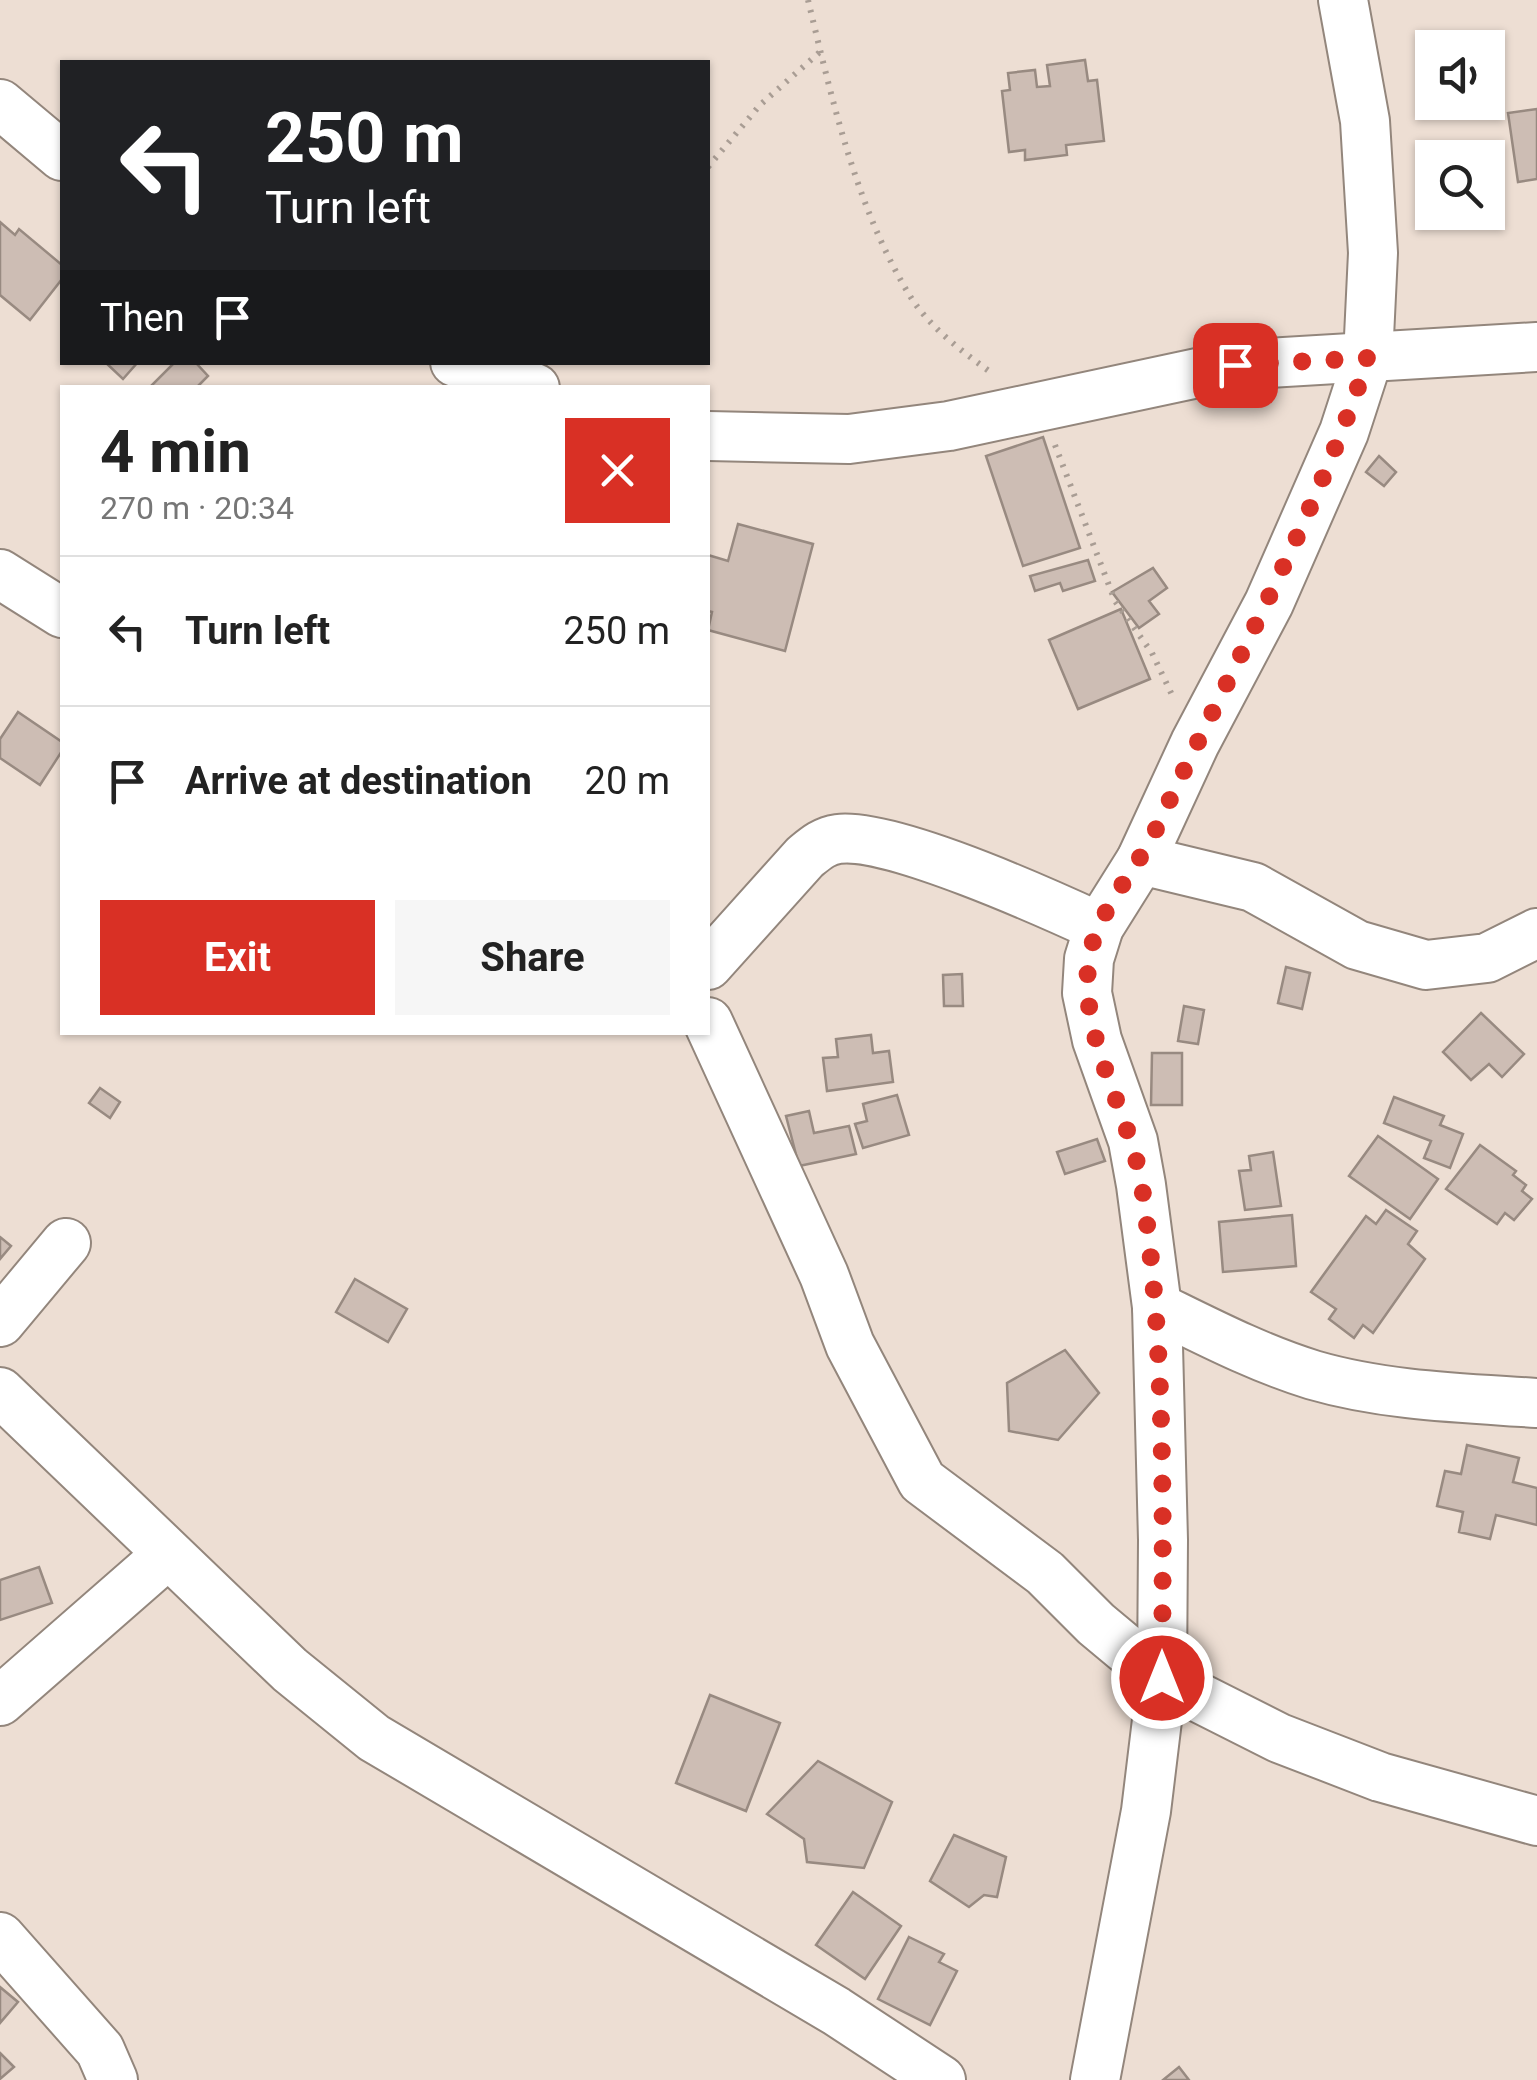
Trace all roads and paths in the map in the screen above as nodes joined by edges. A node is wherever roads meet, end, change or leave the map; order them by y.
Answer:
1 (808, 0) edge
2 (1343, 0) edge
3 (820, 51) junction
4 (0, 104) edge
5 (60, 154) edge
6 (710, 165) edge
7 (1537, 347) edge
8 (1368, 358) junction
9 (464, 365) edge
10 (526, 385) edge
11 (1037, 406) junction
12 (710, 436) edge
13 (0, 574) edge
14 (60, 612) edge
15 (1194, 743) junction
16 (1141, 860) junction
17 (1100, 926) junction
18 (1537, 933) edge
19 (710, 962) edge
20 (710, 1026) edge
21 (66, 1243) dead end
22 (1156, 1307) junction
23 (0, 1322) edge
24 (0, 1392) edge
25 (1537, 1403) edge
26 (168, 1554) junction
27 (1162, 1678) junction
28 (0, 1701) edge
29 (1537, 1821) edge
30 (0, 1938) edge
31 (112, 2080) edge
32 (941, 2080) edge
33 (1096, 2080) edge

1 - 3 path
2 - 8 street
3 - 6 path
3 - 11 path
4 - 5 street
7 - 8 street
8 - 11 street
8 - 15 street
9 - 10 street
11 - 12 street
11 - 15 path
13 - 14 street
15 - 16 street
16 - 17 street
16 - 18 street
17 - 19 street
17 - 22 street
20 - 27 street
21 - 23 street
22 - 25 street
22 - 27 street
24 - 26 street
26 - 28 street
26 - 32 street
27 - 29 street
27 - 33 street
30 - 31 street

